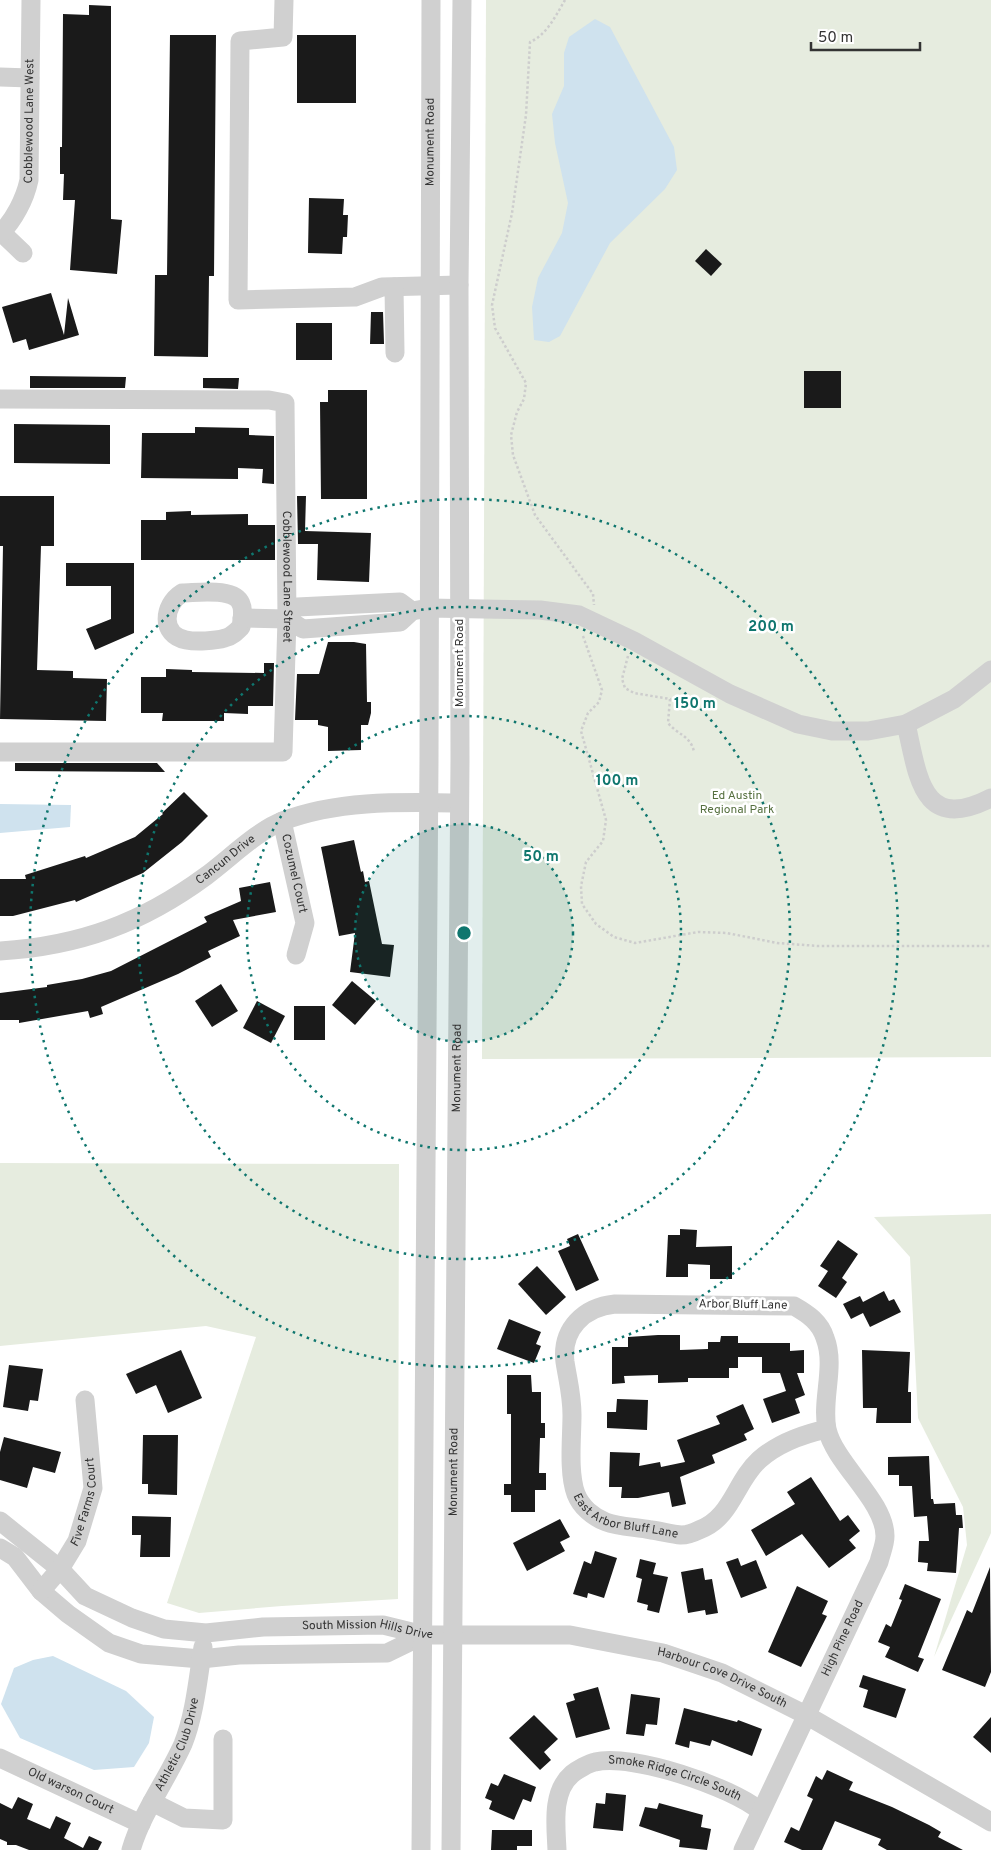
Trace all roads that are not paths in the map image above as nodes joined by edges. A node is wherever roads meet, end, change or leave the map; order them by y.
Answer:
1 (30, 0) edge
2 (284, 0) edge
3 (431, 0) edge
4 (462, 0) edge
5 (0, 77) edge
6 (30, 78) junction
7 (1, 234) edge
8 (23, 253) dead end
9 (394, 286) junction
10 (430, 286) junction
11 (459, 286) junction
12 (395, 353) dead end
13 (0, 398) edge
14 (460, 608) junction
15 (421, 609) junction
16 (242, 618) dead end
17 (287, 619) junction
18 (991, 670) edge
19 (906, 724) junction
20 (0, 752) edge
21 (991, 798) edge
22 (429, 803) junction
23 (459, 803) junction
24 (282, 821) junction
25 (0, 951) edge
26 (296, 956) dead end
27 (586, 1312) joint
28 (85, 1400) dead end
29 (827, 1429) junction
30 (0, 1521) edge
31 (0, 1548) edge
32 (60, 1569) junction
33 (41, 1591) junction
34 (206, 1633) junction
35 (424, 1635) junction
36 (452, 1635) junction
37 (202, 1659) junction
38 (806, 1715) junction
39 (223, 1739) dead end
40 (0, 1758) edge
41 (152, 1802) junction
42 (760, 1811) junction
43 (991, 1822) edge
44 (141, 1824) junction
45 (131, 1850) edge
46 (421, 1850) edge
47 (451, 1850) edge
48 (557, 1850) edge
49 (743, 1850) edge

1 - 6 street, Cobblewood Lane West
2 - 9 street
3 - 10 street, Monument Road
4 - 11 street, Monument Road
5 - 6 street
6 - 7 street, Cobblewood Lane West
7 - 8 street
9 - 10 street
9 - 12 street
10 - 11 street
10 - 15 street, Monument Road
11 - 14 street, Monument Road
13 - 17 street, Cobblewood Lane Street
14 - 15 street
14 - 19 street
14 - 23 street, Monument Road
15 - 17 street
15 - 22 street, Monument Road
16 - 17 street
17 - 20 street, Cobblewood Lane Street
18 - 19 street
19 - 21 street
22 - 23 street, Cancun Drive
22 - 24 street, Cancun Drive
22 - 35 street, Monument Road
23 - 36 street, Monument Road
24 - 25 street, Cancun Drive
24 - 26 street, Cozumel Court
27 - 29 street, Arbor Bluff Lane
27 - 29 street, East Arbor Bluff Lane
28 - 32 street, Five Farms Court
29 - 38 street, High Pine Road
30 - 32 street, South Mission Hills Drive
31 - 33 street, South Mission Hills Drive
32 - 33 street, Five Farms Court
32 - 34 street, South Mission Hills Drive
33 - 37 street, South Mission Hills Drive
34 - 35 street, South Mission Hills Drive
34 - 37 street, Athletic Club Drive
35 - 36 street, Harbour Cove Drive South
35 - 37 street, South Mission Hills Drive
35 - 46 street, Monument Road
36 - 38 street, Harbour Cove Drive South
36 - 47 street, Monument Road
37 - 41 street, Athletic Club Drive
38 - 42 street, High Pine Road
38 - 43 street, Harbour Cove Drive South
39 - 41 street
40 - 44 street, Old warson Court
41 - 44 street, Athletic Club Drive
42 - 48 street, Smoke Ridge Circle South
42 - 49 street, High Pine Road
44 - 45 street, Athletic Club Drive

